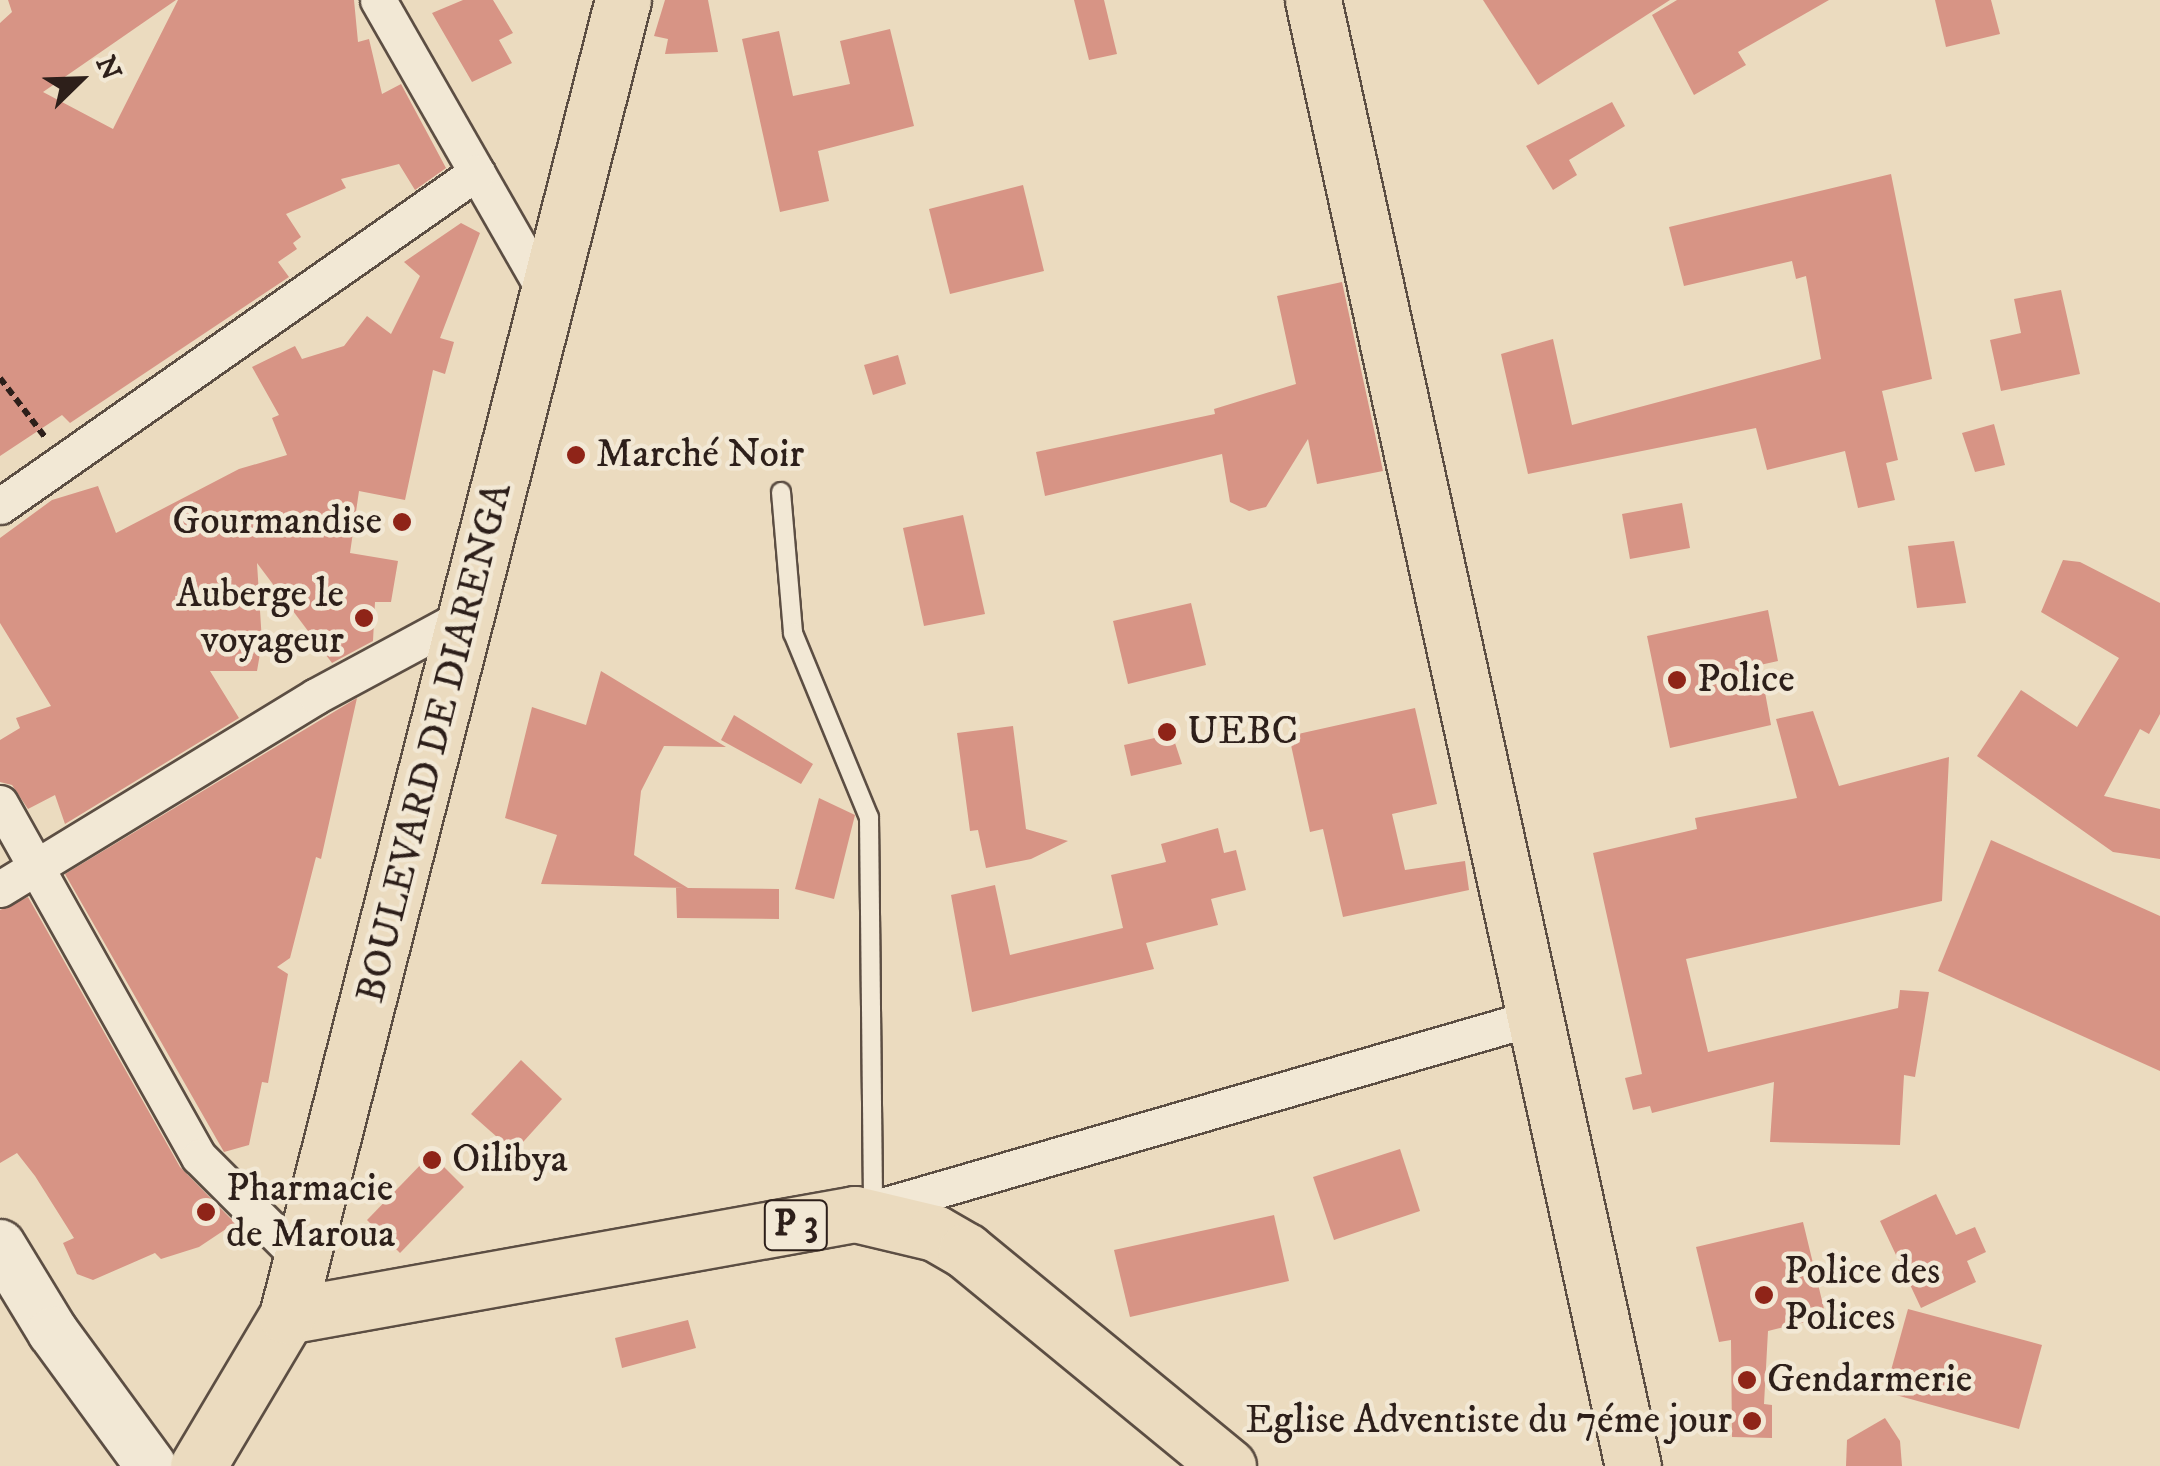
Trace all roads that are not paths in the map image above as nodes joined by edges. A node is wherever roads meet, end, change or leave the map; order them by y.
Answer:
1 (378, 0) edge
2 (623, 0) edge
3 (1312, 0) edge
4 (476, 172) junction
5 (548, 297) junction
6 (781, 492) dead end
7 (0, 506) edge
8 (470, 613) junction
9 (0, 803) edge
10 (35, 868) junction
11 (0, 888) edge
12 (1536, 1017) junction
13 (864, 1211) junction
14 (0, 1245) edge
15 (302, 1260) junction
16 (286, 1316) junction
17 (151, 1466) edge
18 (198, 1466) edge
19 (1228, 1466) edge
20 (1633, 1466) edge

1 - 4 street
2 - 5 main road, BOULEVARD DE DIARENGA
3 - 12 main road
4 - 5 street
4 - 7 street
5 - 8 main road, BOULEVARD DE DIARENGA
6 - 13 lane
8 - 10 street
8 - 15 main road, BOULEVARD DE DIARENGA
9 - 10 street
10 - 11 street
10 - 15 street
12 - 13 street
12 - 20 main road
13 - 16 main road, P 3
13 - 19 main road, P 3
14 - 17 main road
15 - 16 main road, BOULEVARD DE DIARENGA
16 - 18 main road, BOULEVARD DE DIARENGA

